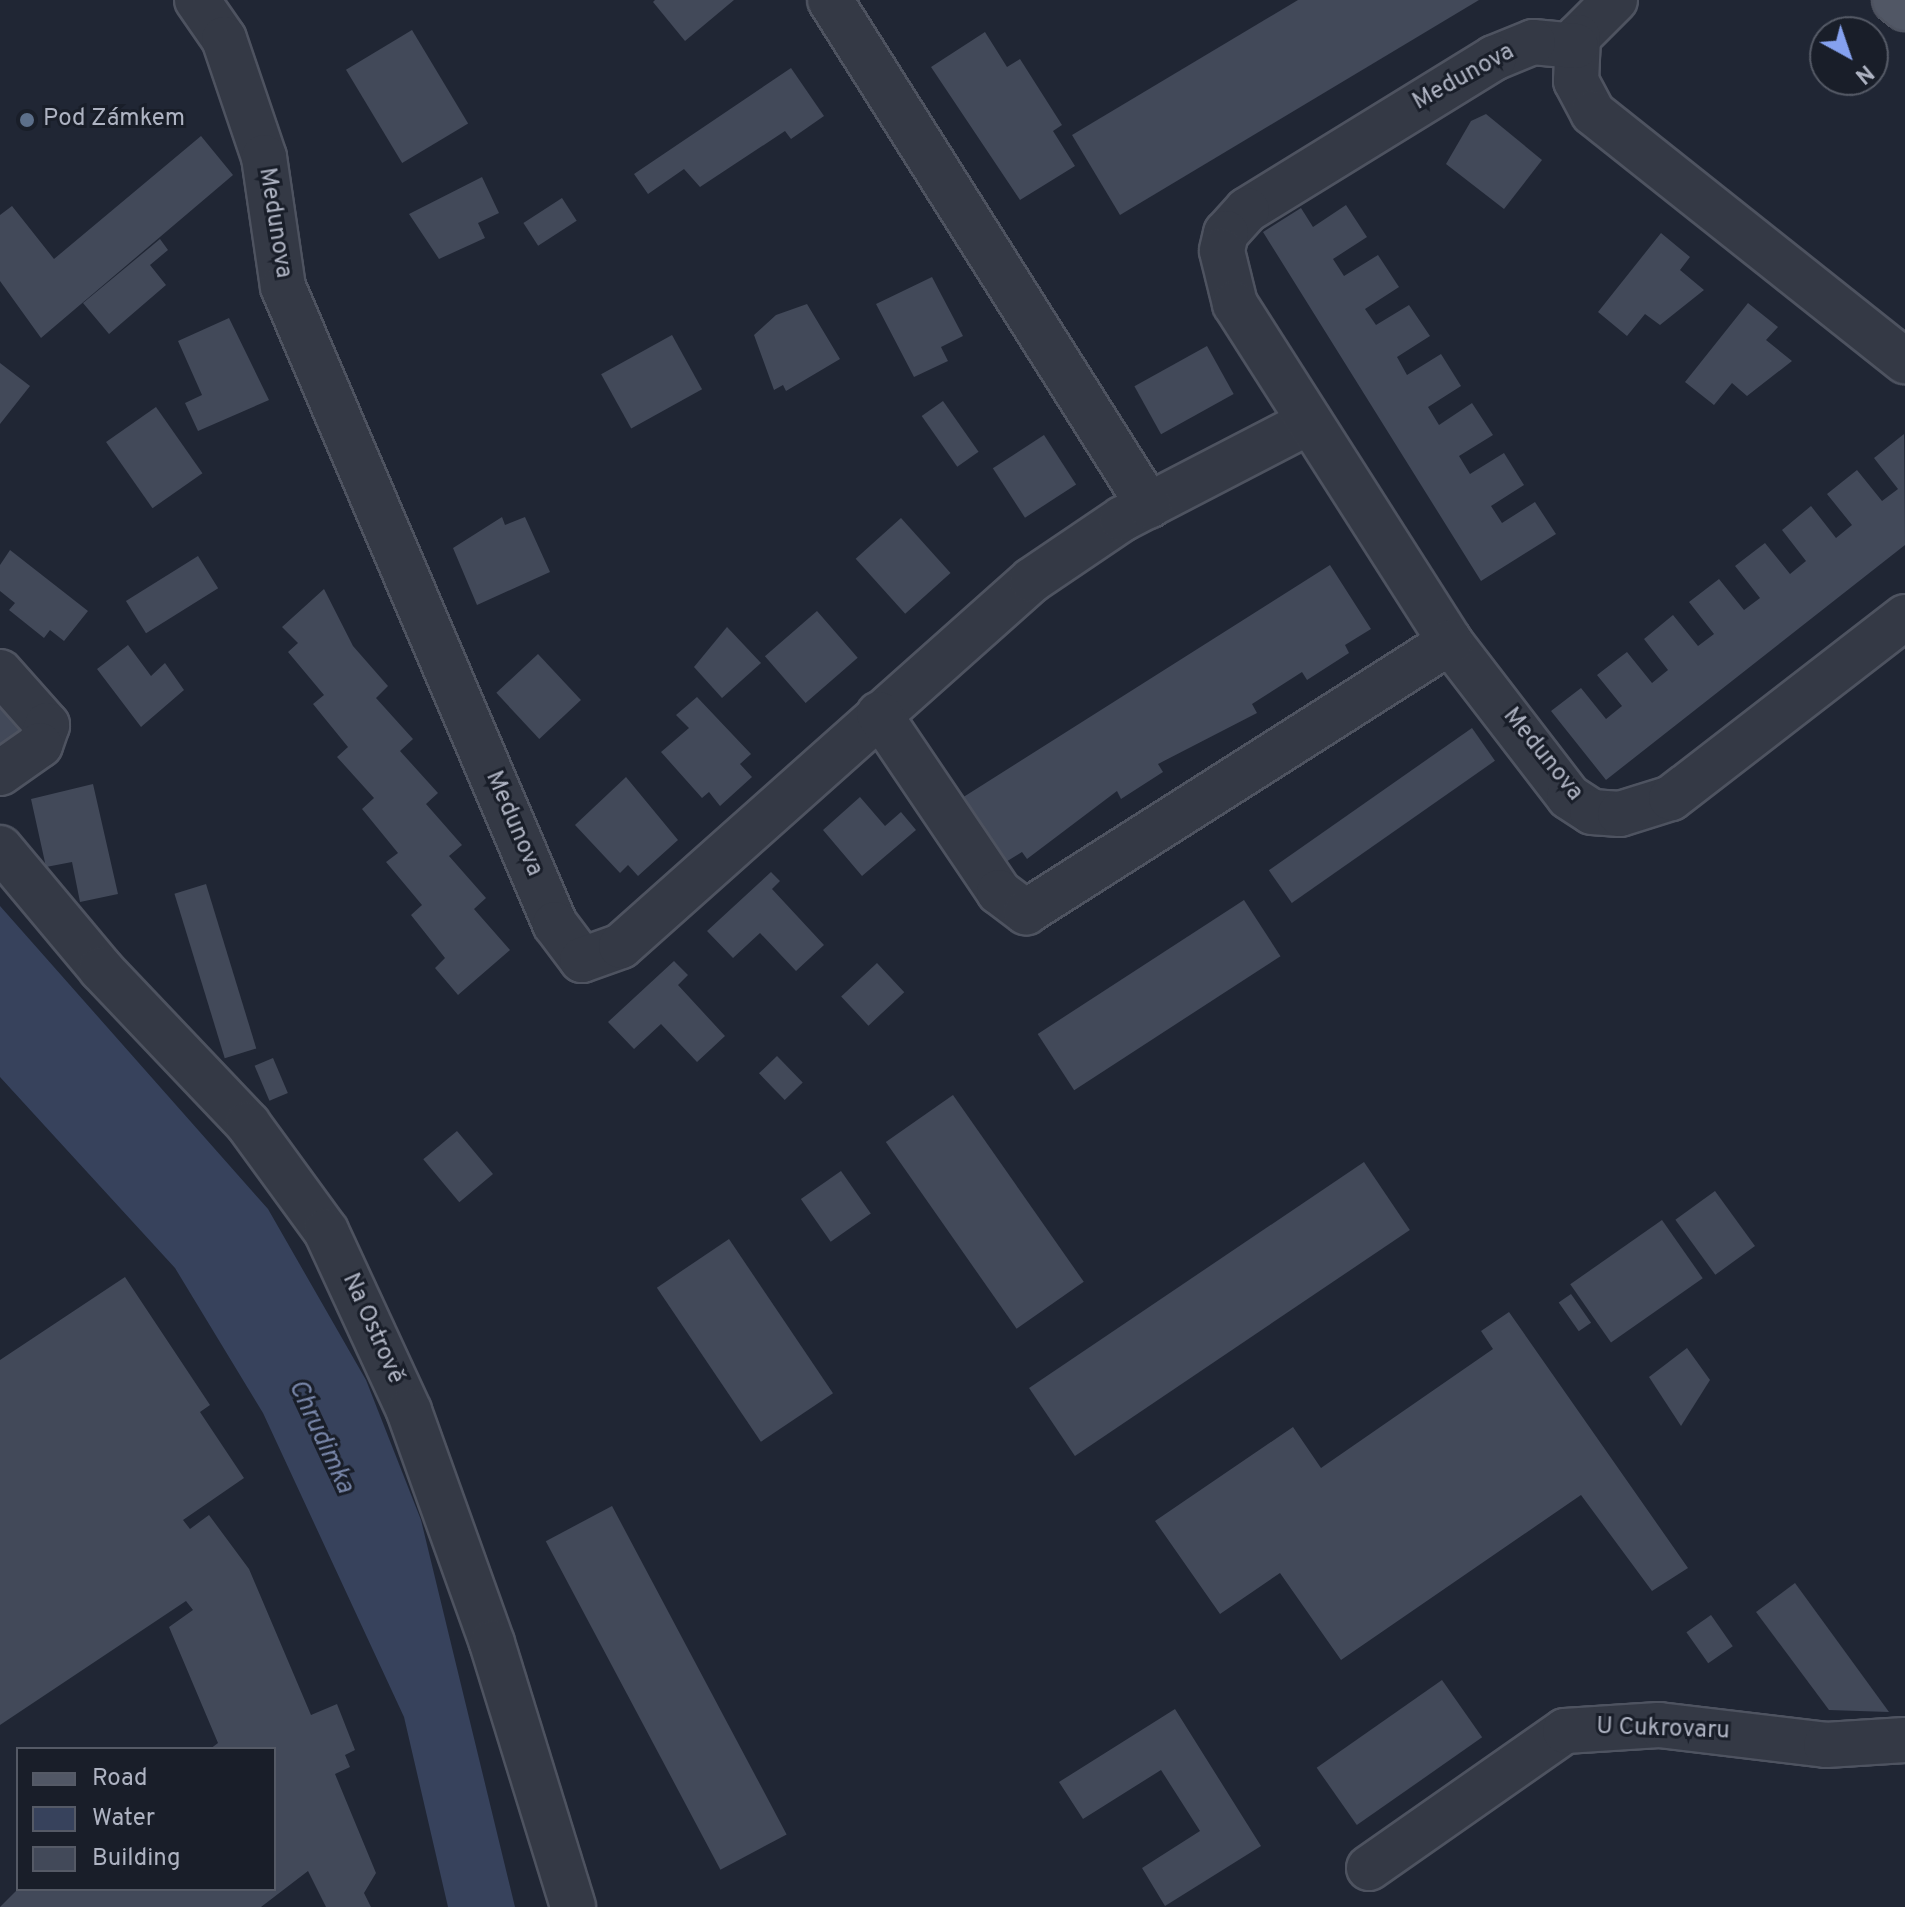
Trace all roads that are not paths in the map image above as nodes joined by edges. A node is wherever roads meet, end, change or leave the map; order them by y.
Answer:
1 (197, 0) edge
2 (830, 0) edge
3 (1615, 0) edge
4 (1895, 0) edge
5 (1905, 8) edge
6 (1576, 46) junction
7 (1905, 361) edge
8 (1309, 422) junction
9 (1149, 506) junction
10 (1905, 617) edge
11 (1450, 642) junction
12 (0, 672) edge
13 (879, 714) junction
14 (0, 773) edge
15 (0, 848) edge
16 (1905, 1740) edge
17 (1369, 1868) dead end
18 (573, 1907) edge

1 - 13 street, Medunova
2 - 9 street
3 - 6 street
4 - 5 main road
6 - 7 street
6 - 8 street, Medunova
8 - 9 street, Medunova
8 - 11 street, Medunova
9 - 13 street, Medunova
10 - 11 street, Medunova
11 - 13 street
12 - 14 street
15 - 18 street, Na Ostrově
16 - 17 street, U Cukrovaru

